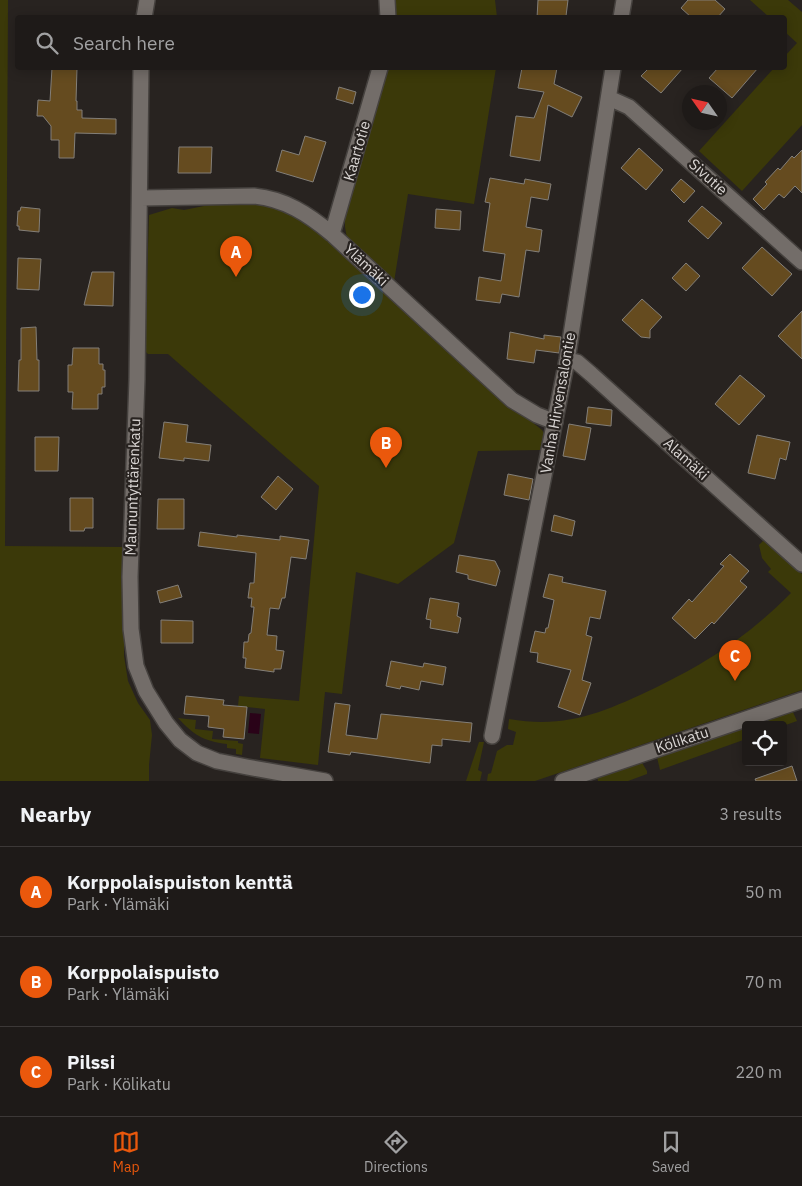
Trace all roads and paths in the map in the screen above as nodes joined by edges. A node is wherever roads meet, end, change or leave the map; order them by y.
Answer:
1 (146, 0) edge
2 (387, 0) edge
3 (624, 0) edge
4 (144, 15) edge
5 (388, 15) edge
6 (622, 15) edge
7 (142, 70) edge
8 (379, 70) edge
9 (613, 70) edge
10 (609, 98) junction
11 (140, 198) junction
12 (332, 234) junction
13 (802, 262) edge
14 (567, 360) junction
15 (555, 422) junction
16 (802, 564) edge
17 (802, 700) edge
18 (492, 736) dead end
19 (325, 781) edge
20 (563, 781) edge

1 - 4 street
2 - 5 street
3 - 6 street
7 - 11 street, Maununtyttärenkatu
8 - 12 street, Kaartotie
9 - 10 street, Vanha Hirvensalontie
10 - 13 street, Sivutie
10 - 14 street, Vanha Hirvensalontie
11 - 12 street, Ylämäki
11 - 19 street, Maununtyttärenkatu
12 - 15 street, Ylämäki
14 - 15 street, Vanha Hirvensalontie
14 - 16 street, Alamäki
15 - 18 street, Vanha Hirvensalontie
17 - 20 street, Kölikatu

